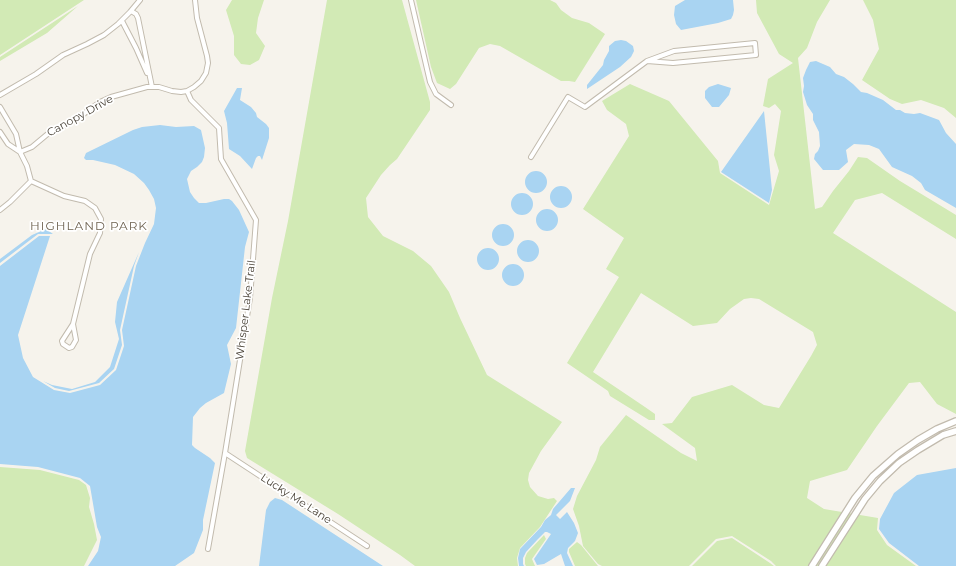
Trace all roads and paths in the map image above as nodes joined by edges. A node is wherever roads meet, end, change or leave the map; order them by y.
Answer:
1 (140, 0) edge
2 (195, 0) edge
3 (411, 0) edge
4 (131, 11) junction
5 (122, 21) junction
6 (647, 61) junction
7 (148, 75) junction
8 (152, 87) junction
9 (187, 91) junction
10 (0, 95) edge
11 (451, 105) dead end
12 (0, 107) edge
13 (0, 132) edge
14 (20, 152) junction
15 (531, 157) dead end
16 (31, 181) junction
17 (0, 210) edge
18 (73, 324) junction
19 (956, 421) edge
20 (956, 431) edge
21 (225, 453) junction
22 (829, 539) junction
23 (837, 543) junction
24 (367, 546) dead end
25 (208, 549) dead end
26 (812, 566) edge
27 (822, 566) edge

1 - 4 street
2 - 9 street
3 - 11 street
4 - 5 street
4 - 7 street
5 - 7 street
5 - 10 street
6 - 6 street
6 - 15 street
7 - 8 street
8 - 9 street, Canopy Drive
8 - 14 street, Canopy Drive
9 - 21 street, Whisper Lake Trail
12 - 14 street
13 - 14 street
14 - 16 street
16 - 17 street
16 - 18 street
18 - 18 street
19 - 22 street
20 - 23 street
21 - 24 street, Lucky Me Lane
21 - 25 street, Whisper Lake Trail
22 - 23 street
22 - 26 street
23 - 27 street

